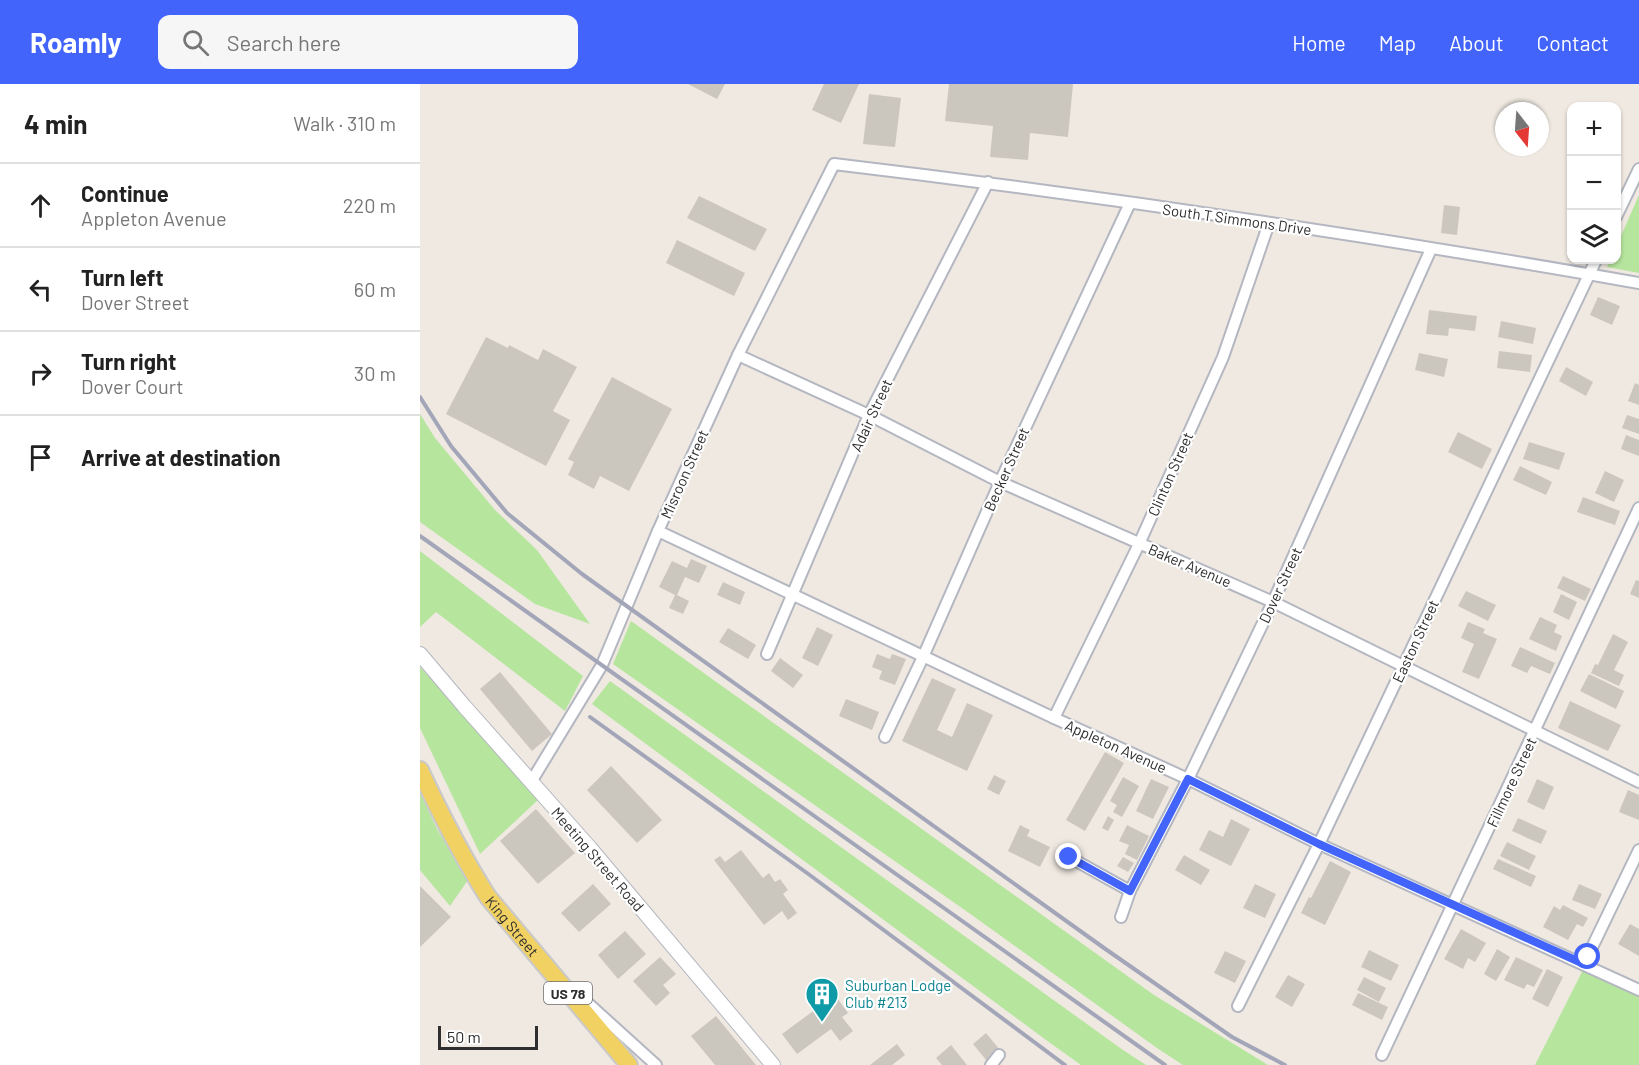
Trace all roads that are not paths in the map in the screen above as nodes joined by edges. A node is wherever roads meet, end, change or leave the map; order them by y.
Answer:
1 (834, 164) joint
2 (1639, 169) edge
3 (988, 182) junction
4 (1130, 203) junction
5 (1620, 210) edge
6 (1269, 223) junction
7 (1431, 249) junction
8 (1594, 264) edge
9 (1589, 274) junction
10 (1639, 283) edge
11 (738, 355) junction
12 (869, 415) junction
13 (1000, 482) junction
14 (1639, 508) edge
15 (658, 531) junction
16 (1139, 543) junction
17 (791, 593) junction
18 (1274, 602) junction
19 (420, 654) edge
20 (767, 654) dead end
21 (924, 657) junction
22 (1403, 666) junction
23 (1054, 718) junction
24 (1535, 732) junction
25 (885, 737) dead end
26 (420, 770) edge
27 (1188, 779) junction
28 (531, 782) junction
29 (1639, 782) edge
30 (1319, 844) junction
31 (1639, 850) edge
32 (1069, 857) dead end
33 (1130, 891) junction
34 (1453, 905) junction
35 (1121, 917) dead end
36 (507, 921) junction
37 (1584, 964) junction
38 (1639, 990) edge
39 (1238, 1006) dead end
40 (999, 1055) dead end
41 (1382, 1055) dead end
42 (628, 1065) edge
43 (656, 1065) edge
44 (773, 1065) edge
45 (991, 1065) edge

1 - 3 street, South T Simmons Drive
1 - 11 street, Misroon Street
2 - 5 street
3 - 4 street, South T Simmons Drive
3 - 12 street, Adair Street
4 - 6 street, South T Simmons Drive
4 - 13 street, Becker Street
6 - 7 street, South T Simmons Drive
6 - 16 street, Clinton Street
7 - 9 street, South T Simmons Drive
7 - 18 street, Dover Street
8 - 9 street, Easton Street
9 - 10 street, South T Simmons Drive
9 - 22 street, Easton Street
11 - 12 street, Baker Avenue
11 - 15 street, Misroon Street
12 - 13 street, Baker Avenue
12 - 17 street, Adair Street
13 - 16 street, Baker Avenue
13 - 21 street, Becker Street
14 - 24 street, Fillmore Street
15 - 17 street, Appleton Avenue
15 - 28 street, Misroon Street
16 - 18 street, Baker Avenue
16 - 23 street, Clinton Street
17 - 20 street, Adair Street
17 - 21 street, Appleton Avenue
18 - 22 street, Baker Avenue
18 - 27 street, Dover Street
19 - 28 street, Meeting Street Road
21 - 23 street, Appleton Avenue
21 - 25 street, Becker Street
22 - 24 street, Baker Avenue
22 - 30 street, Easton Street
23 - 27 street, Appleton Avenue
24 - 29 street, Baker Avenue
24 - 34 street, Fillmore Street
26 - 36 main road, King Street / US 78
27 - 30 street, Appleton Avenue
27 - 33 street, Dover Street
28 - 44 street, Meeting Street Road
30 - 34 street, Appleton Avenue
30 - 39 street, Easton Street
31 - 37 street
32 - 33 street
33 - 35 street, Dover Street
34 - 37 street, Appleton Avenue
34 - 41 street, Fillmore Street
36 - 42 main road, King Street / US 78
36 - 43 street
37 - 38 street, Appleton Avenue
40 - 45 street

